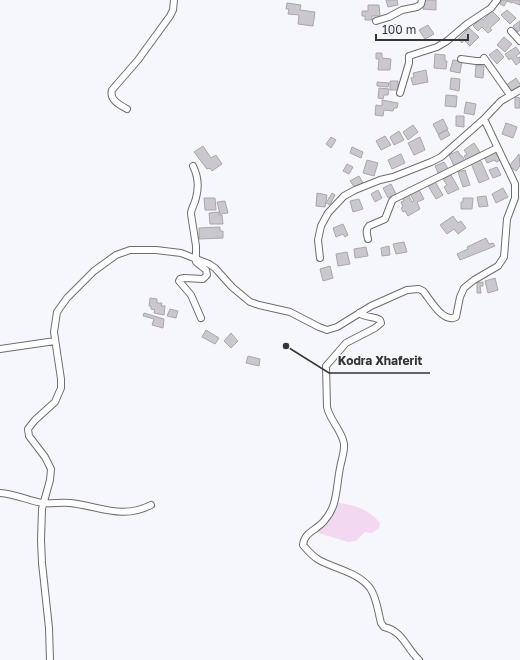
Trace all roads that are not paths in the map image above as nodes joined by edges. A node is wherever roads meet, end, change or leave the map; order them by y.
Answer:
1 (174, 0) edge
2 (422, 0) edge
3 (497, 0) edge
4 (376, 21) dead end
5 (511, 31) dead end
6 (520, 41) edge
7 (461, 59) dead end
8 (520, 90) edge
9 (400, 93) dead end
10 (510, 95) junction
11 (127, 109) dead end
12 (484, 119) junction
13 (497, 148) junction
14 (193, 166) dead end
15 (368, 239) dead end
16 (320, 258) dead end
17 (197, 259) junction
18 (359, 313) junction
19 (201, 318) dead end
20 (55, 342) junction
21 (0, 349) edge
22 (0, 493) edge
23 (44, 503) junction
24 (151, 505) dead end
25 (50, 660) edge
26 (419, 660) edge

1 - 11 street
2 - 4 street
3 - 9 street
5 - 6 street
7 - 10 street
8 - 10 street
10 - 12 street
12 - 13 street
12 - 16 street
13 - 15 street
13 - 18 street
14 - 17 street
17 - 18 street
17 - 19 street
17 - 20 street
18 - 26 street
20 - 21 street
20 - 23 street
22 - 23 street
23 - 24 street
23 - 25 street

